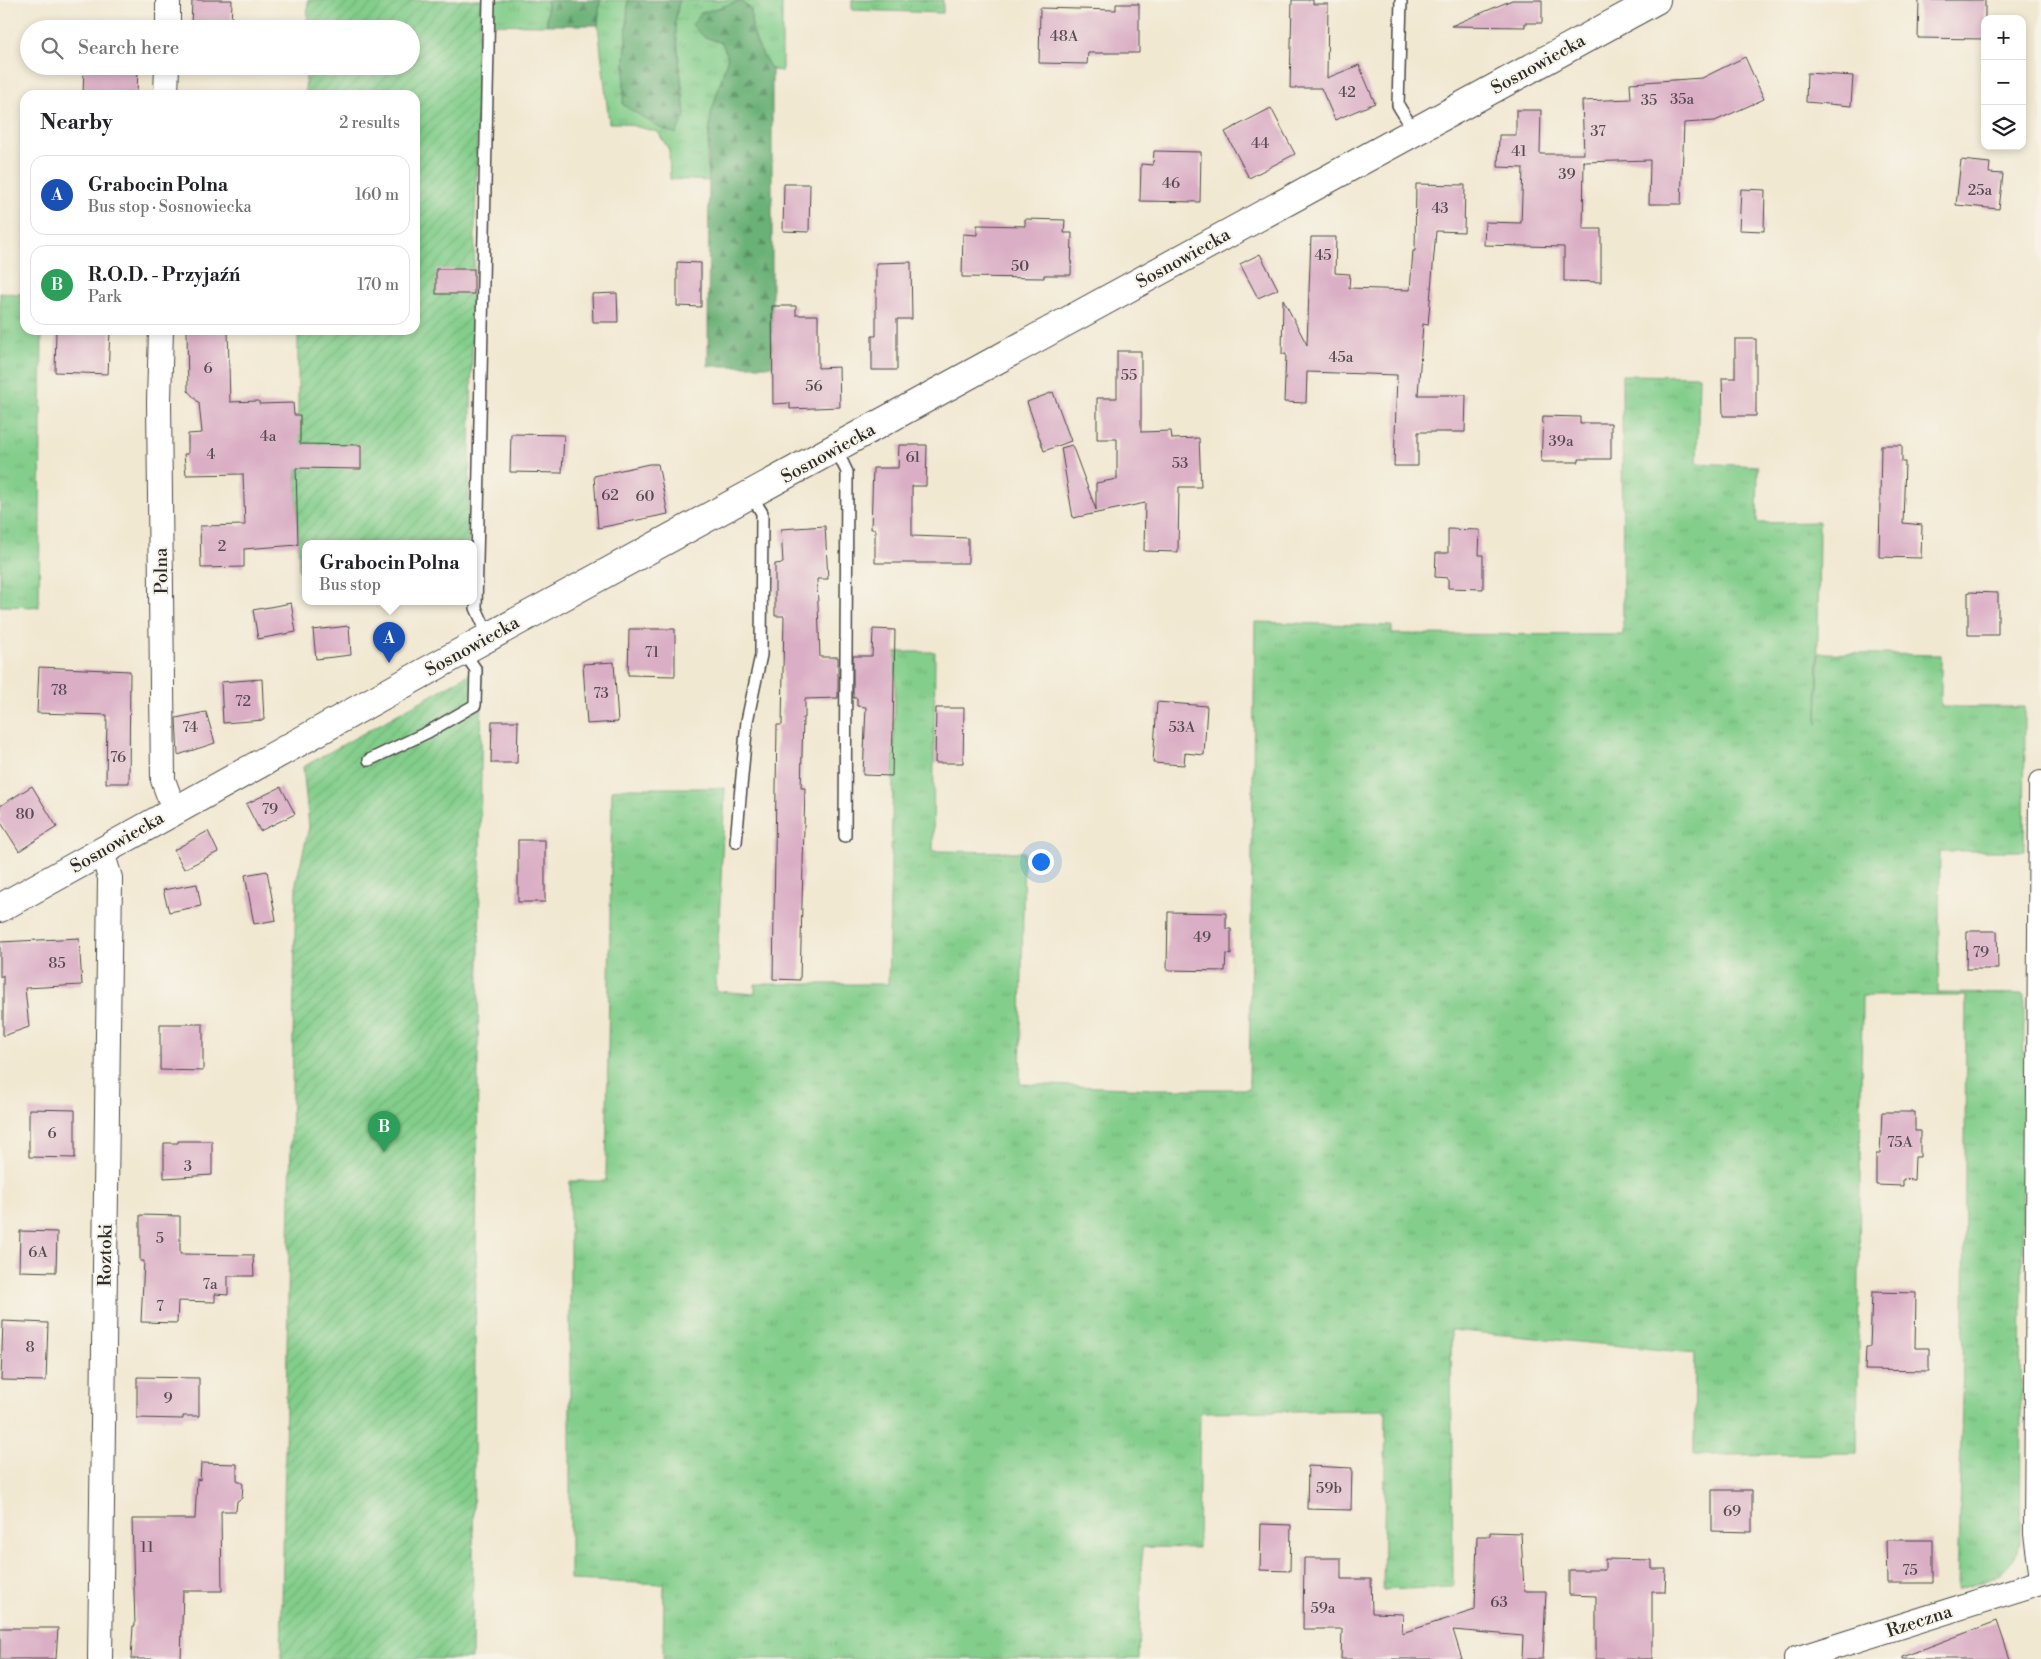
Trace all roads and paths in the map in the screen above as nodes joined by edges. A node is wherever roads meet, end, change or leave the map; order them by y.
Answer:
1 (168, 0) edge
2 (488, 0) edge
3 (1401, 0) edge
4 (1656, 0) edge
5 (168, 20) edge
6 (167, 75) edge
7 (166, 90) edge
8 (1414, 131) junction
9 (161, 335) edge
10 (836, 449) junction
11 (751, 495) junction
12 (477, 557) edge
13 (476, 605) edge
14 (489, 637) junction
15 (463, 651) junction
16 (369, 760) dead end
17 (2041, 783) edge
18 (174, 810) junction
19 (845, 836) dead end
20 (736, 842) dead end
21 (102, 852) junction
22 (0, 908) edge
23 (2041, 1571) edge
24 (2041, 1582) edge
25 (100, 1659) edge
26 (1796, 1659) edge

1 - 5 street
2 - 12 lane
3 - 8 lane
4 - 8 street, Sosnowiecka
6 - 7 street
8 - 10 street, Sosnowiecka
9 - 18 street, Polna
10 - 11 street, Sosnowiecka
10 - 19 lane
11 - 14 street, Sosnowiecka
11 - 20 lane
13 - 14 lane
14 - 15 street, Sosnowiecka
15 - 16 lane
15 - 18 street, Sosnowiecka
17 - 23 street
18 - 21 street, Sosnowiecka
21 - 22 street, Sosnowiecka
21 - 25 street, Roztoki
24 - 26 street, Rzeczna

